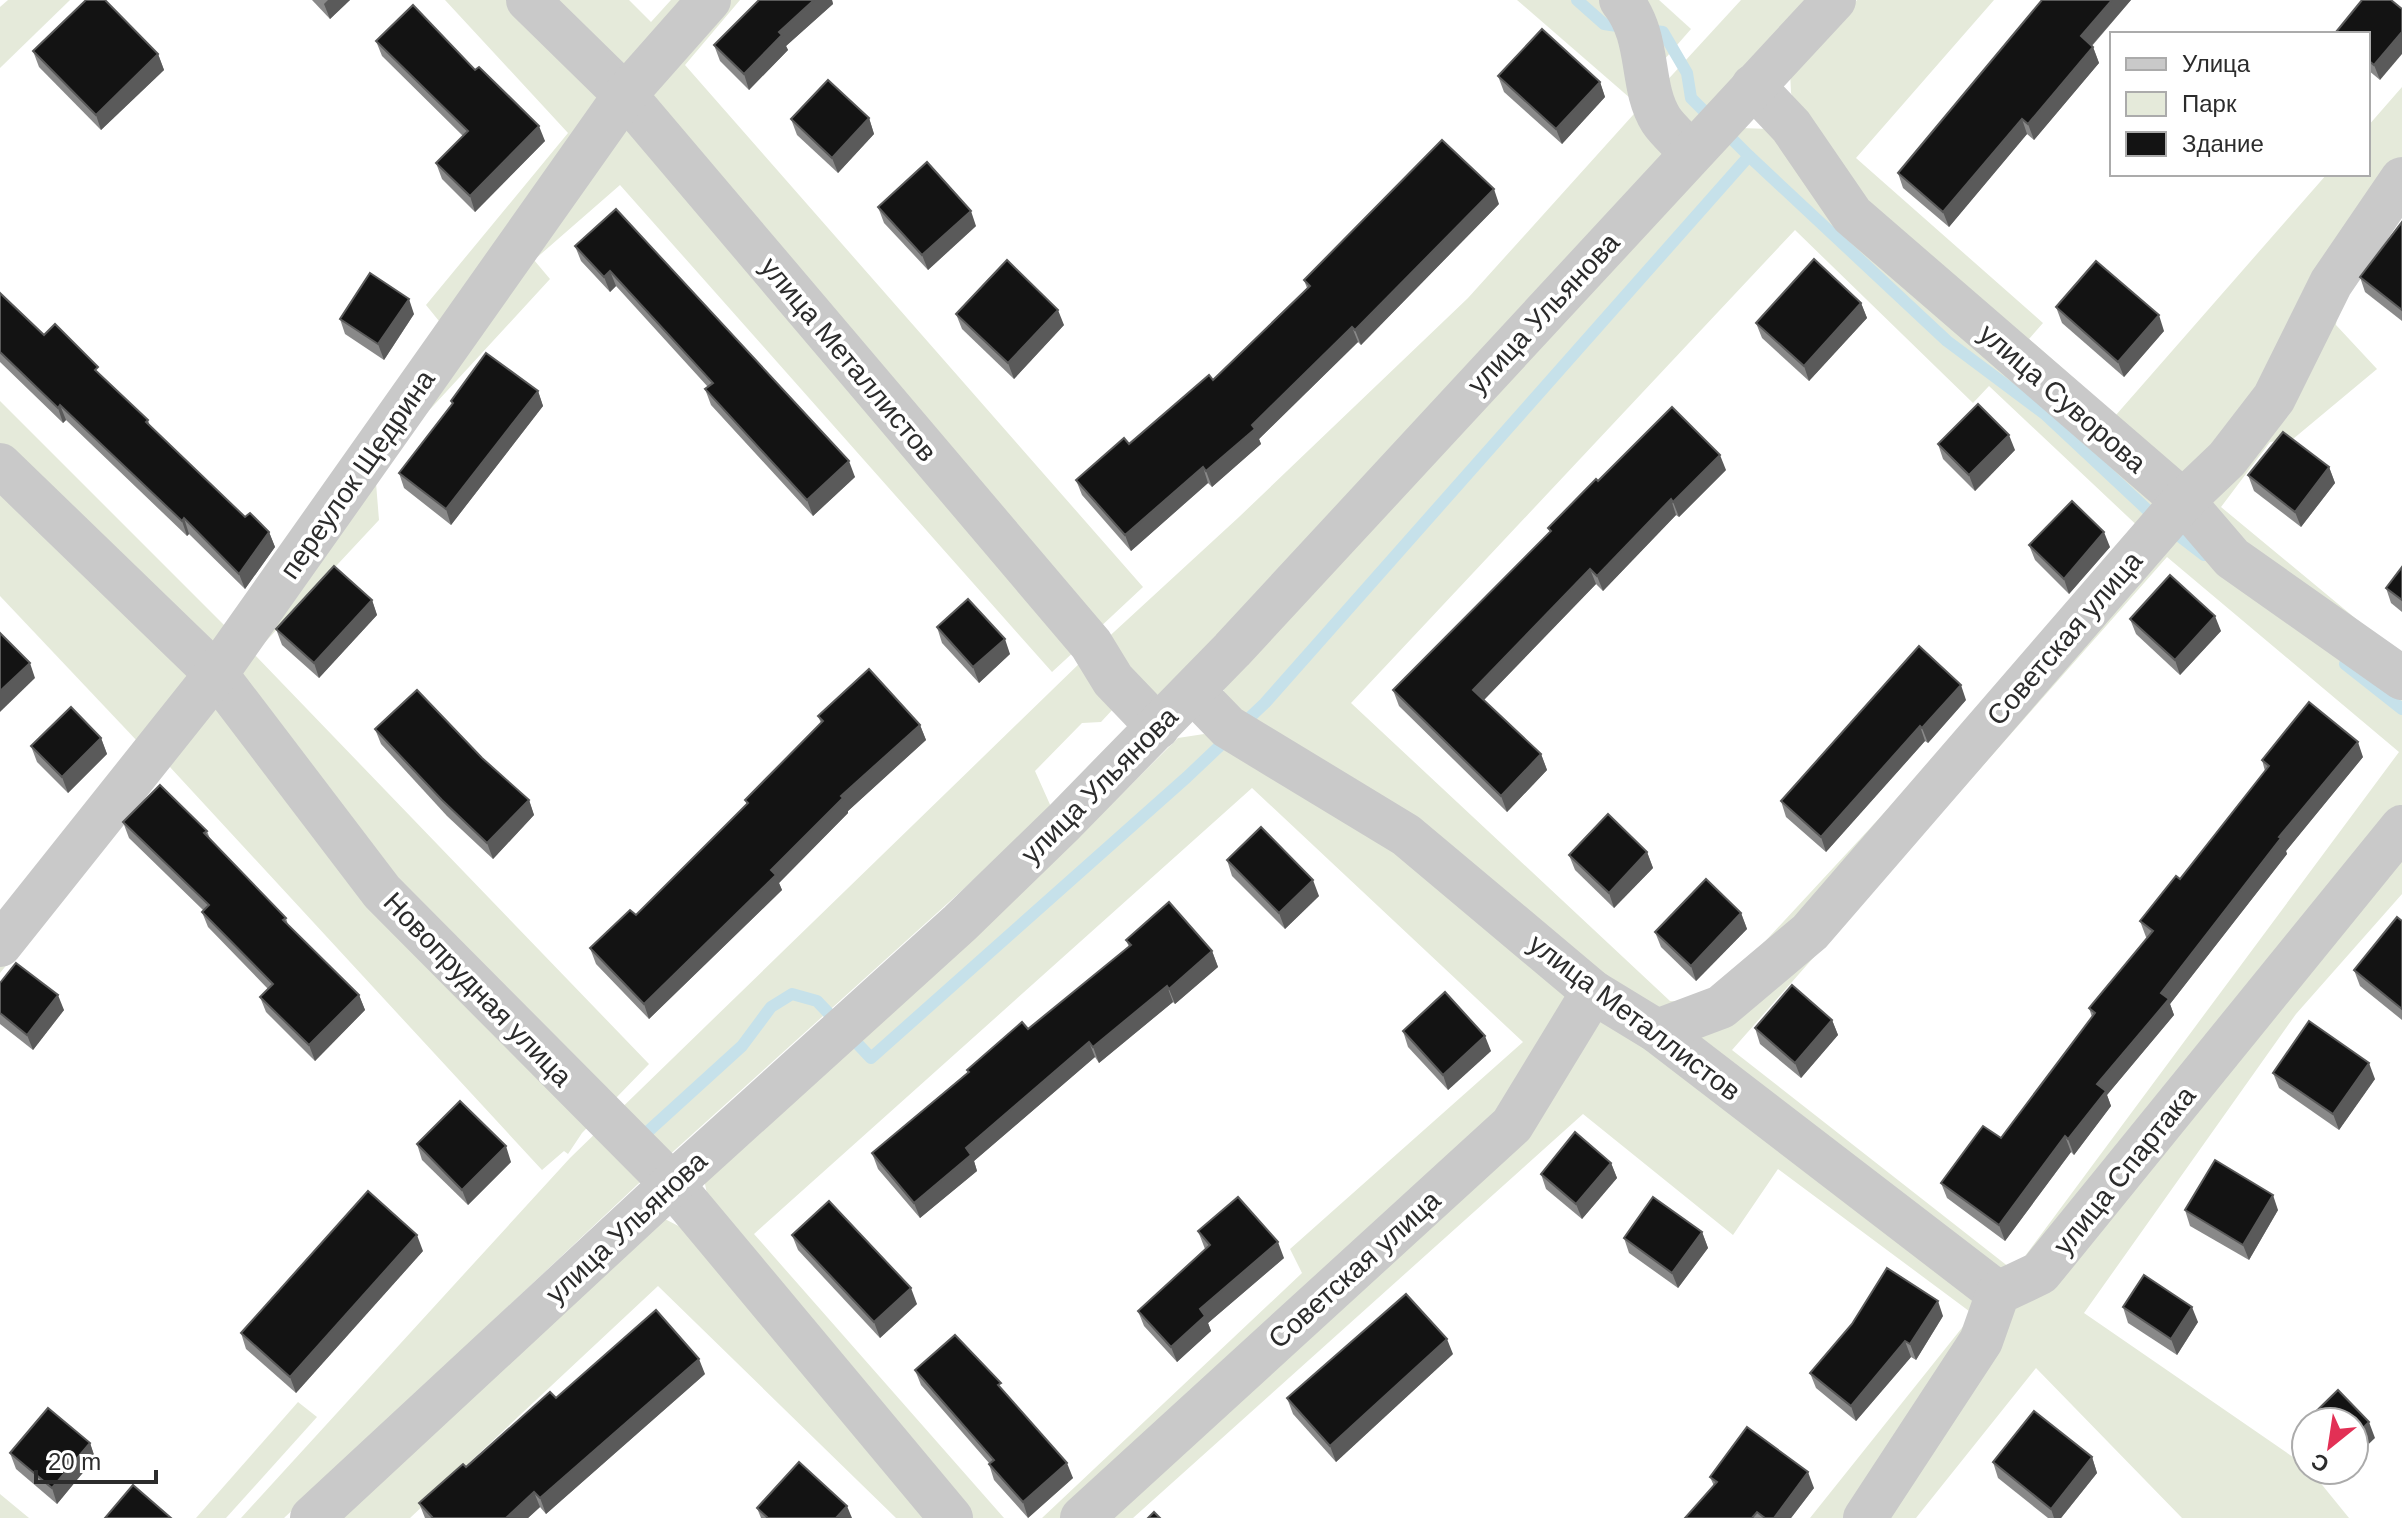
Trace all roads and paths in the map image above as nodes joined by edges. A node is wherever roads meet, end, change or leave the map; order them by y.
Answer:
1 (528, 0) edge
2 (709, 0) edge
3 (1621, 0) edge
4 (1834, 0) edge
5 (1753, 86) junction
6 (625, 95) junction
7 (1691, 153) junction
8 (2402, 179) edge
9 (0, 465) edge
10 (2183, 501) junction
11 (216, 674) junction
12 (2402, 678) edge
13 (1193, 691) junction
14 (1158, 727) junction
15 (2402, 827) edge
16 (0, 945) edge
17 (1593, 992) junction
18 (1657, 1031) junction
19 (672, 1184) junction
20 (1998, 1293) junction
21 (312, 1518) edge
22 (951, 1518) edge
23 (1082, 1518) edge
24 (1865, 1518) edge

1 - 6 street, улица Металлистов
2 - 6 street, переулок Щедрина
3 - 7 street
4 - 5 street, улица Ульянова
5 - 7 street, улица Ульянова
5 - 10 street, улица Суворова
6 - 11 street, переулок Щедрина
6 - 14 street, улица Металлистов
7 - 13 street, улица Ульянова
8 - 10 street, Советская улица
9 - 11 street, Новопрудная улица
10 - 12 street, улица Суворова
10 - 18 street, Советская улица
11 - 16 street, переулок Щедрина
11 - 19 street, Новопрудная улица
13 - 14 street, улица Ульянова
13 - 17 street, улица Металлистов
14 - 19 street, улица Ульянова
15 - 20 street, улица Спартака
17 - 18 street, улица Металлистов
17 - 23 street, Советская улица
18 - 20 street, улица Металлистов
19 - 21 street, улица Ульянова
19 - 22 street, Новопрудная улица
20 - 24 street

